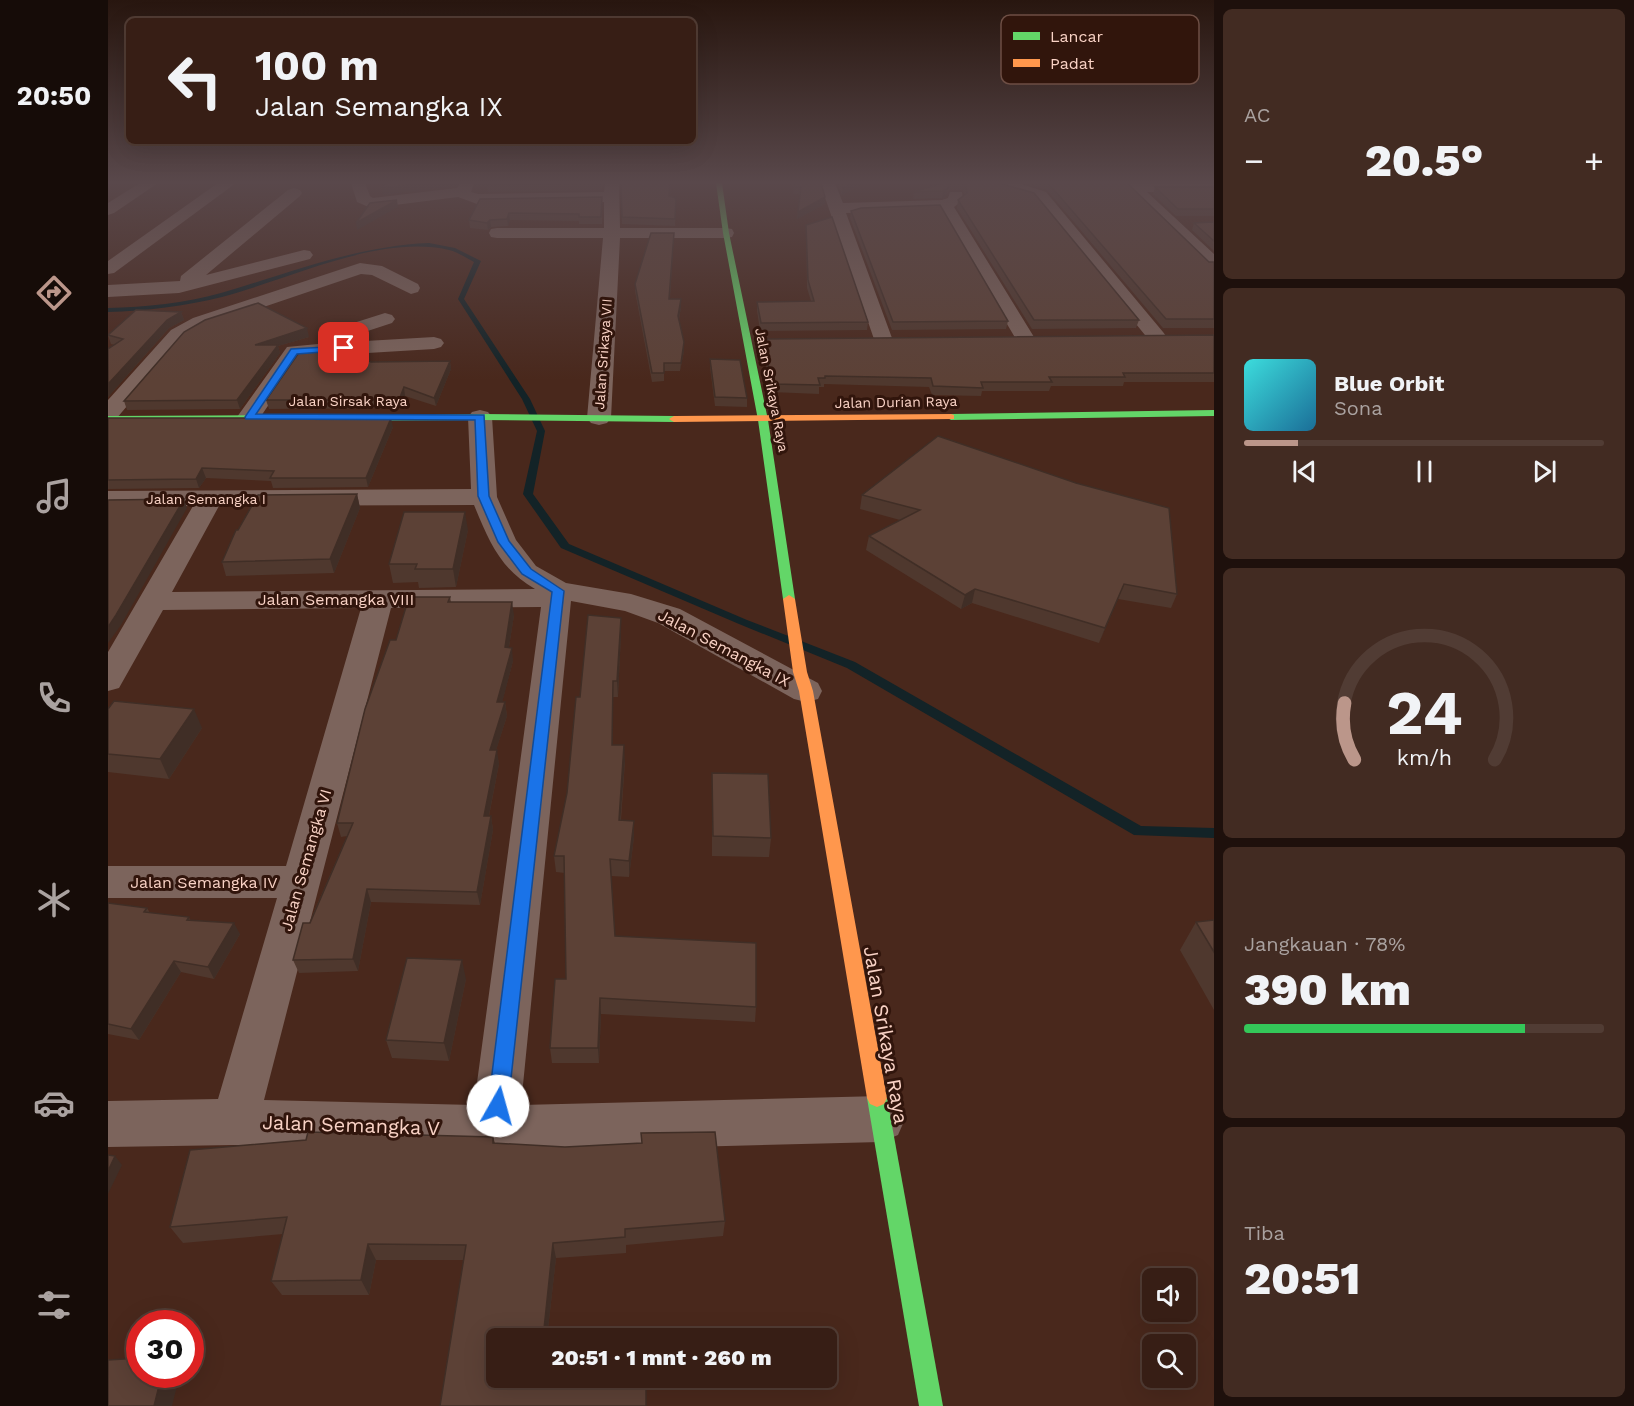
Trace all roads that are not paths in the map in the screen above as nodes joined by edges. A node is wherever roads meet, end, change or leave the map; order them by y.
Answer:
1 (137, 249) edge
2 (226, 249) edge
3 (611, 249) edge
4 (729, 249) edge
5 (850, 249) edge
6 (977, 249) edge
7 (1084, 249) edge
8 (1199, 249) edge
9 (304, 255) dead end
10 (1214, 264) edge
11 (108, 270) edge
12 (179, 287) junction
13 (411, 288) dead end
14 (108, 291) edge
15 (385, 319) dead end
16 (1134, 336) edge
17 (1156, 336) junction
18 (1179, 336) edge
19 (1000, 337) edge
20 (1024, 337) junction
21 (1046, 337) edge
22 (860, 338) edge
23 (882, 338) junction
24 (906, 338) edge
25 (746, 339) junction
26 (770, 339) edge
27 (434, 343) dead end
28 (294, 351) junction
29 (1214, 413) edge
30 (108, 416) edge
31 (249, 417) junction
32 (480, 417) junction
33 (516, 417) joint
34 (599, 418) junction
35 (763, 420) junction
36 (484, 496) junction
37 (211, 498) junction
38 (108, 499) edge
39 (558, 594) junction
40 (380, 598) junction
41 (151, 601) junction
42 (108, 680) edge
43 (803, 681) junction
44 (108, 882) edge
45 (299, 882) junction
46 (881, 1119) junction
47 (234, 1122) junction
48 (108, 1124) edge
49 (495, 1129) junction
50 (931, 1406) edge

1 - 11 street
2 - 12 street
3 - 34 street, Jalan Srikaya VII
4 - 25 street, Jalan Srikaya Raya
5 - 23 street
6 - 20 street
7 - 17 street
8 - 10 street
9 - 12 street
12 - 14 street
13 - 30 street
15 - 28 street
16 - 17 street
17 - 18 street
19 - 20 street
20 - 21 street
22 - 23 street
23 - 24 street
25 - 26 street
25 - 35 street, Jalan Srikaya Raya
27 - 28 street
28 - 31 street
29 - 35 street, Jalan Durian Raya
30 - 31 street, Jalan Sirsak Raya
31 - 32 street, Jalan Sirsak Raya
32 - 33 street, Jalan Sirsak Raya
32 - 36 street, Jalan Semangka IX
33 - 34 street, Jalan Durian Raya
34 - 35 street, Jalan Durian Raya
35 - 43 street, Jalan Srikaya Raya
36 - 37 street, Jalan Semangka I
36 - 39 street, Jalan Semangka IX
37 - 38 street, Jalan Semangka I
37 - 41 street
39 - 40 street, Jalan Semangka VIII
39 - 43 street, Jalan Semangka IX
39 - 49 street
40 - 41 street, Jalan Semangka VIII
40 - 45 street, Jalan Semangka VI
41 - 42 street
43 - 46 street, Jalan Srikaya Raya
44 - 45 street, Jalan Semangka IV
45 - 47 street, Jalan Semangka VI
46 - 49 street, Jalan Semangka V
46 - 50 street, Jalan Srikaya Raya
47 - 48 street, Jalan Semangka V
47 - 49 street, Jalan Semangka V

